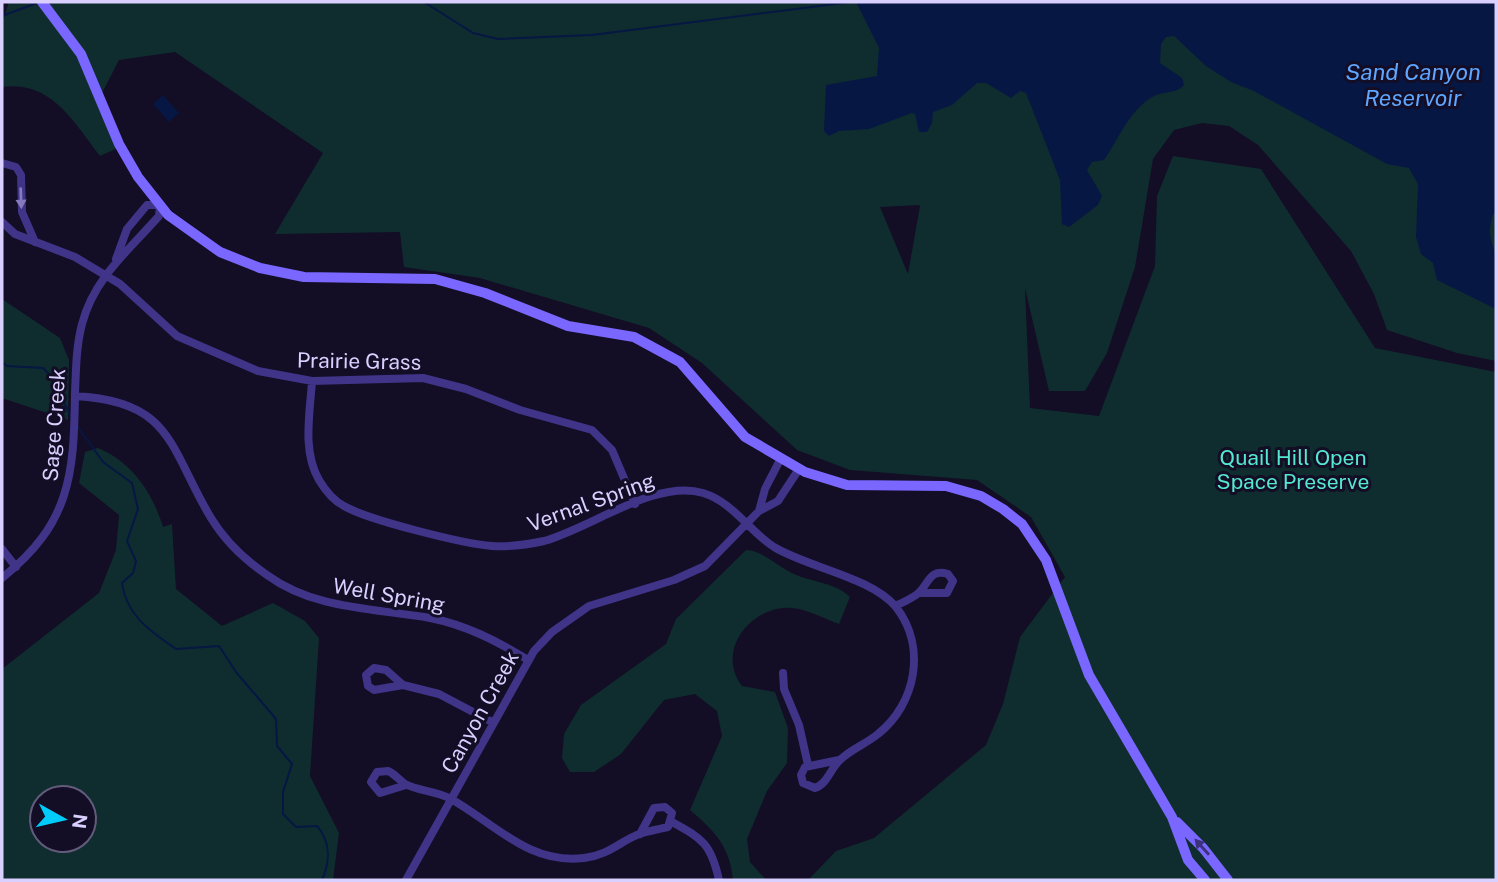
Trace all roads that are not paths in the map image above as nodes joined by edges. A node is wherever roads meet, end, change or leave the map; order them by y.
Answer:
1 (43, 2) edge
2 (2, 163) edge
3 (160, 205) junction
4 (2, 222) edge
5 (127, 229) junction
6 (140, 237) junction
7 (35, 242) junction
8 (116, 259) junction
9 (104, 274) junction
10 (312, 381) junction
11 (75, 396) junction
12 (780, 460) junction
13 (799, 469) junction
14 (764, 491) junction
15 (779, 499) junction
16 (635, 504) junction
17 (759, 512) junction
18 (748, 524) junction
19 (2, 550) edge
20 (16, 567) junction
21 (2, 578) edge
22 (919, 593) dead end
23 (895, 606) junction
24 (528, 660) junction
25 (783, 673) dead end
26 (403, 685) dead end
27 (492, 722) junction
28 (839, 760) junction
29 (808, 765) junction
30 (406, 785) dead end
31 (452, 800) junction
32 (1172, 817) junction
33 (671, 822) junction
34 (640, 834) junction
35 (406, 880) edge
36 (719, 880) edge
37 (1205, 880) edge
38 (1228, 880) edge

1 - 3 street
2 -> 7 street
3 - 5 street, Sage Creek
3 - 6 street, Sage Creek
3 - 12 street
4 - 7 street, Prairie Grass
5 - 6 street
5 - 8 street, Sage Creek
6 - 8 street, Sage Creek
7 - 9 street, Prairie Grass
8 - 9 street, Sage Creek
9 - 10 street, Prairie Grass
9 - 11 street, Sage Creek
10 - 16 street, Prairie Grass
10 - 16 street, Vernal Spring
11 - 20 street, Sage Creek
11 - 24 street, Well Spring
12 - 13 street
12 - 14 street, Canyon Creek
13 - 15 street, Canyon Creek
13 - 32 street
14 - 15 street
14 - 17 street, Canyon Creek
15 - 17 street, Canyon Creek
16 - 18 street, Vernal Spring
17 - 18 street, Canyon Creek
18 - 23 street, Vernal Spring
18 - 24 street, Canyon Creek
19 - 20 street
20 - 21 street, Sage Creek
22 - 23 street
23 - 28 street
24 - 27 street, Canyon Creek
25 - 29 street
26 - 27 street
27 - 31 street, Canyon Creek
28 - 29 street
28 - 29 street
30 - 31 street
31 - 34 street
31 - 35 street, Canyon Creek
32 - 37 street
38 -> 32 street
33 - 34 street
33 - 34 street
33 - 36 street

